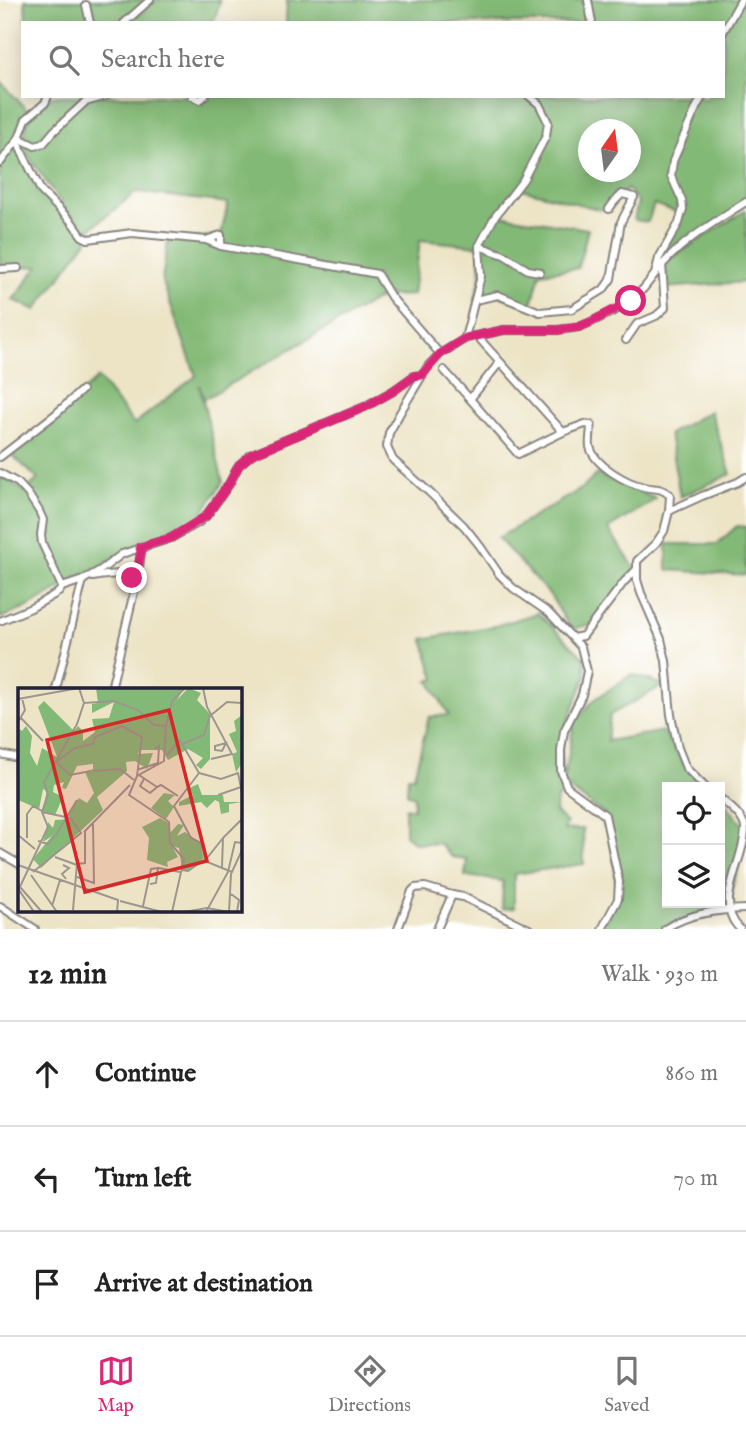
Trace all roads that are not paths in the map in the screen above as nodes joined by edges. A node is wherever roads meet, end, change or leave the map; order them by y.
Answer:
1 (150, 0) edge
2 (588, 0) edge
3 (741, 0) edge
4 (86, 5) dead end
5 (90, 21) edge
6 (126, 21) edge
7 (592, 21) edge
8 (725, 28) edge
9 (47, 98) edge
10 (99, 98) edge
11 (532, 98) edge
12 (702, 98) edge
13 (19, 139) junction
14 (0, 163) edge
15 (746, 202) edge
16 (610, 209) dead end
17 (479, 246) junction
18 (662, 264) junction
19 (18, 268) dead end
20 (0, 269) edge
21 (540, 272) dead end
22 (655, 274) junction
23 (475, 300) junction
24 (477, 336) junction
25 (465, 339) junction
26 (626, 340) dead end
27 (440, 354) junction
28 (500, 362) junction
29 (444, 370) dead end
30 (422, 375) junction
31 (82, 390) dead end
32 (470, 399) junction
33 (562, 432) junction
34 (0, 457) edge
35 (0, 473) edge
36 (746, 477) edge
37 (669, 512) junction
38 (140, 547) junction
39 (636, 570) junction
40 (86, 579) junction
41 (135, 583) junction
42 (62, 587) junction
43 (0, 621) edge
44 (583, 636) junction
45 (573, 638) junction
46 (581, 648) junction
47 (56, 688) edge
48 (111, 688) edge
49 (0, 754) edge
50 (18, 758) edge
51 (700, 782) edge
52 (725, 802) edge
53 (0, 853) edge
54 (18, 863) edge
55 (452, 895) junction
56 (0, 906) edge
57 (746, 909) edge
58 (731, 910) junction
59 (35, 929) edge
60 (398, 929) edge
61 (437, 929) edge
62 (529, 929) edge
63 (601, 929) edge
64 (664, 929) edge
65 (740, 929) edge

1 - 6 street
2 - 7 street
3 - 8 street
4 - 5 street
9 - 13 street
10 - 13 street
11 - 17 street
12 - 22 street
13 - 14 street
13 - 27 street
15 - 18 street
16 - 23 street
17 - 21 street
17 - 23 street
18 - 22 street
18 - 26 street
19 - 20 street
22 - 24 street
23 - 25 street
24 - 25 street
24 - 28 street
25 - 27 street
27 - 30 street
28 - 32 street
28 - 33 street
29 - 32 street
30 - 38 street
30 - 45 street
31 - 34 street
32 - 33 street
33 - 37 street
35 - 42 street
36 - 37 street
37 - 39 street
38 - 40 street
38 - 41 street
39 - 44 street
39 - 51 street
40 - 41 street
40 - 42 street
40 - 47 street
41 - 48 street
42 - 43 street
44 - 45 street
44 - 46 street
45 - 46 street
46 - 63 street
49 - 50 street
52 - 58 street
53 - 54 street
55 - 60 street
55 - 61 street
55 - 62 street
56 - 59 street
57 - 58 street
58 - 64 street
58 - 65 street

